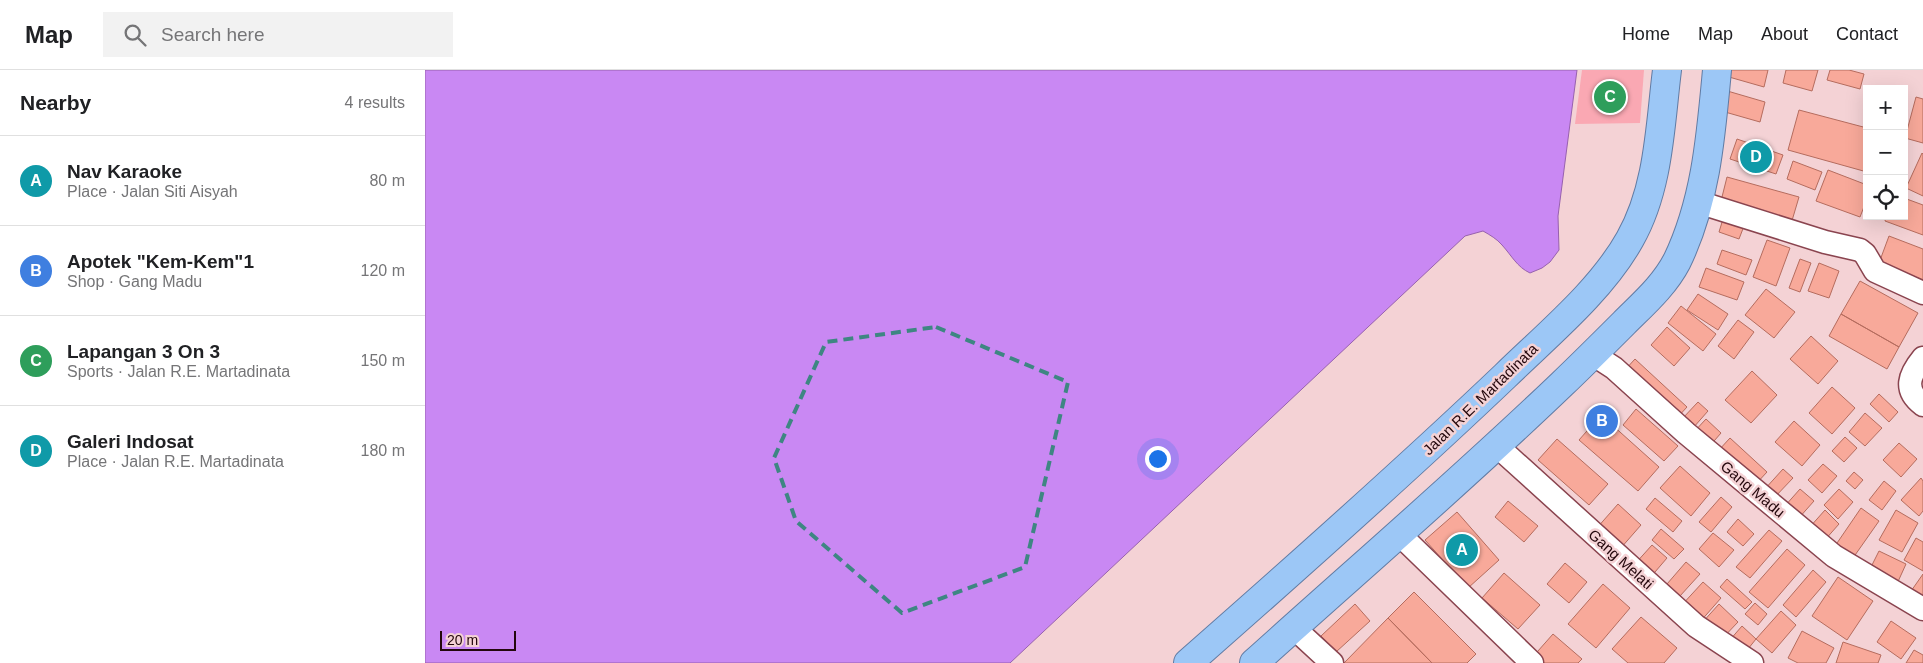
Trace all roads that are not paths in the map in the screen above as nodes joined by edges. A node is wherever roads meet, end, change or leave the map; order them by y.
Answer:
1 (1667, 70) edge
2 (1717, 70) edge
3 (1698, 202) junction
4 (1923, 292) edge
5 (1595, 353) junction
6 (1923, 358) edge
7 (1923, 405) edge
8 (1497, 446) junction
9 (1399, 534) junction
10 (1923, 609) edge
11 (1293, 627) junction
12 (1188, 663) edge
13 (1254, 663) edge
14 (1331, 663) edge
15 (1532, 663) edge
16 (1752, 663) edge

1 - 12 highway, Jalan R.E. Martadinata
2 - 3 highway
3 - 4 street
3 - 5 highway
5 - 8 highway
5 - 10 street, Gang Madu
6 - 7 street
8 - 9 highway
8 - 16 street, Gang Melati
9 - 11 highway
9 - 15 street
11 - 13 highway
11 - 14 street

